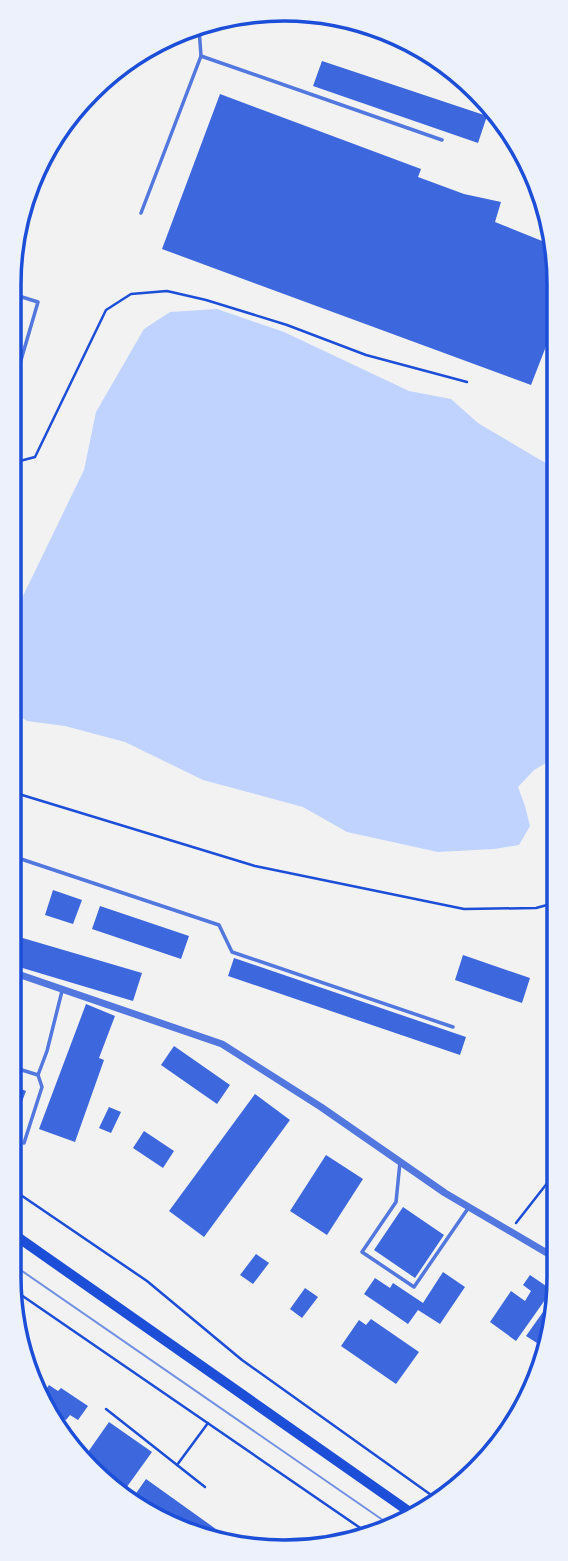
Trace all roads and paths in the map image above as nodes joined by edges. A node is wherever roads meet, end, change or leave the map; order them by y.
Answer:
1 (199, 35) edge
2 (201, 56) junction
3 (442, 140) dead end
4 (141, 213) dead end
5 (21, 297) edge
6 (21, 360) edge
7 (467, 382) dead end
8 (21, 461) edge
9 (21, 795) edge
10 (21, 859) edge
11 (547, 905) edge
12 (21, 975) edge
13 (63, 989) junction
14 (453, 1027) dead end
15 (21, 1070) edge
16 (38, 1075) junction
17 (24, 1143) dead end
18 (400, 1162) junction
19 (547, 1183) edge
20 (21, 1195) edge
21 (469, 1207) junction
22 (510, 1231) junction
23 (21, 1239) edge
24 (547, 1253) edge
25 (22, 1296) edge
26 (106, 1409) dead end
27 (208, 1423) junction
28 (177, 1465) junction
29 (205, 1487) dead end
30 (431, 1495) edge
31 (406, 1510) edge
32 (361, 1528) edge

1 - 2 lane
2 - 3 lane
2 - 4 lane
5 - 6 lane
7 - 8 path
9 - 11 path
10 - 14 lane
12 - 13 street
13 - 16 lane
13 - 18 street
15 - 16 lane
16 - 17 lane
18 - 21 street
18 - 21 lane
19 - 22 path
20 - 30 path
21 - 22 street
22 - 24 street
23 - 31 main road
25 - 27 path
26 - 28 path
27 - 28 path
27 - 32 path
28 - 29 path

